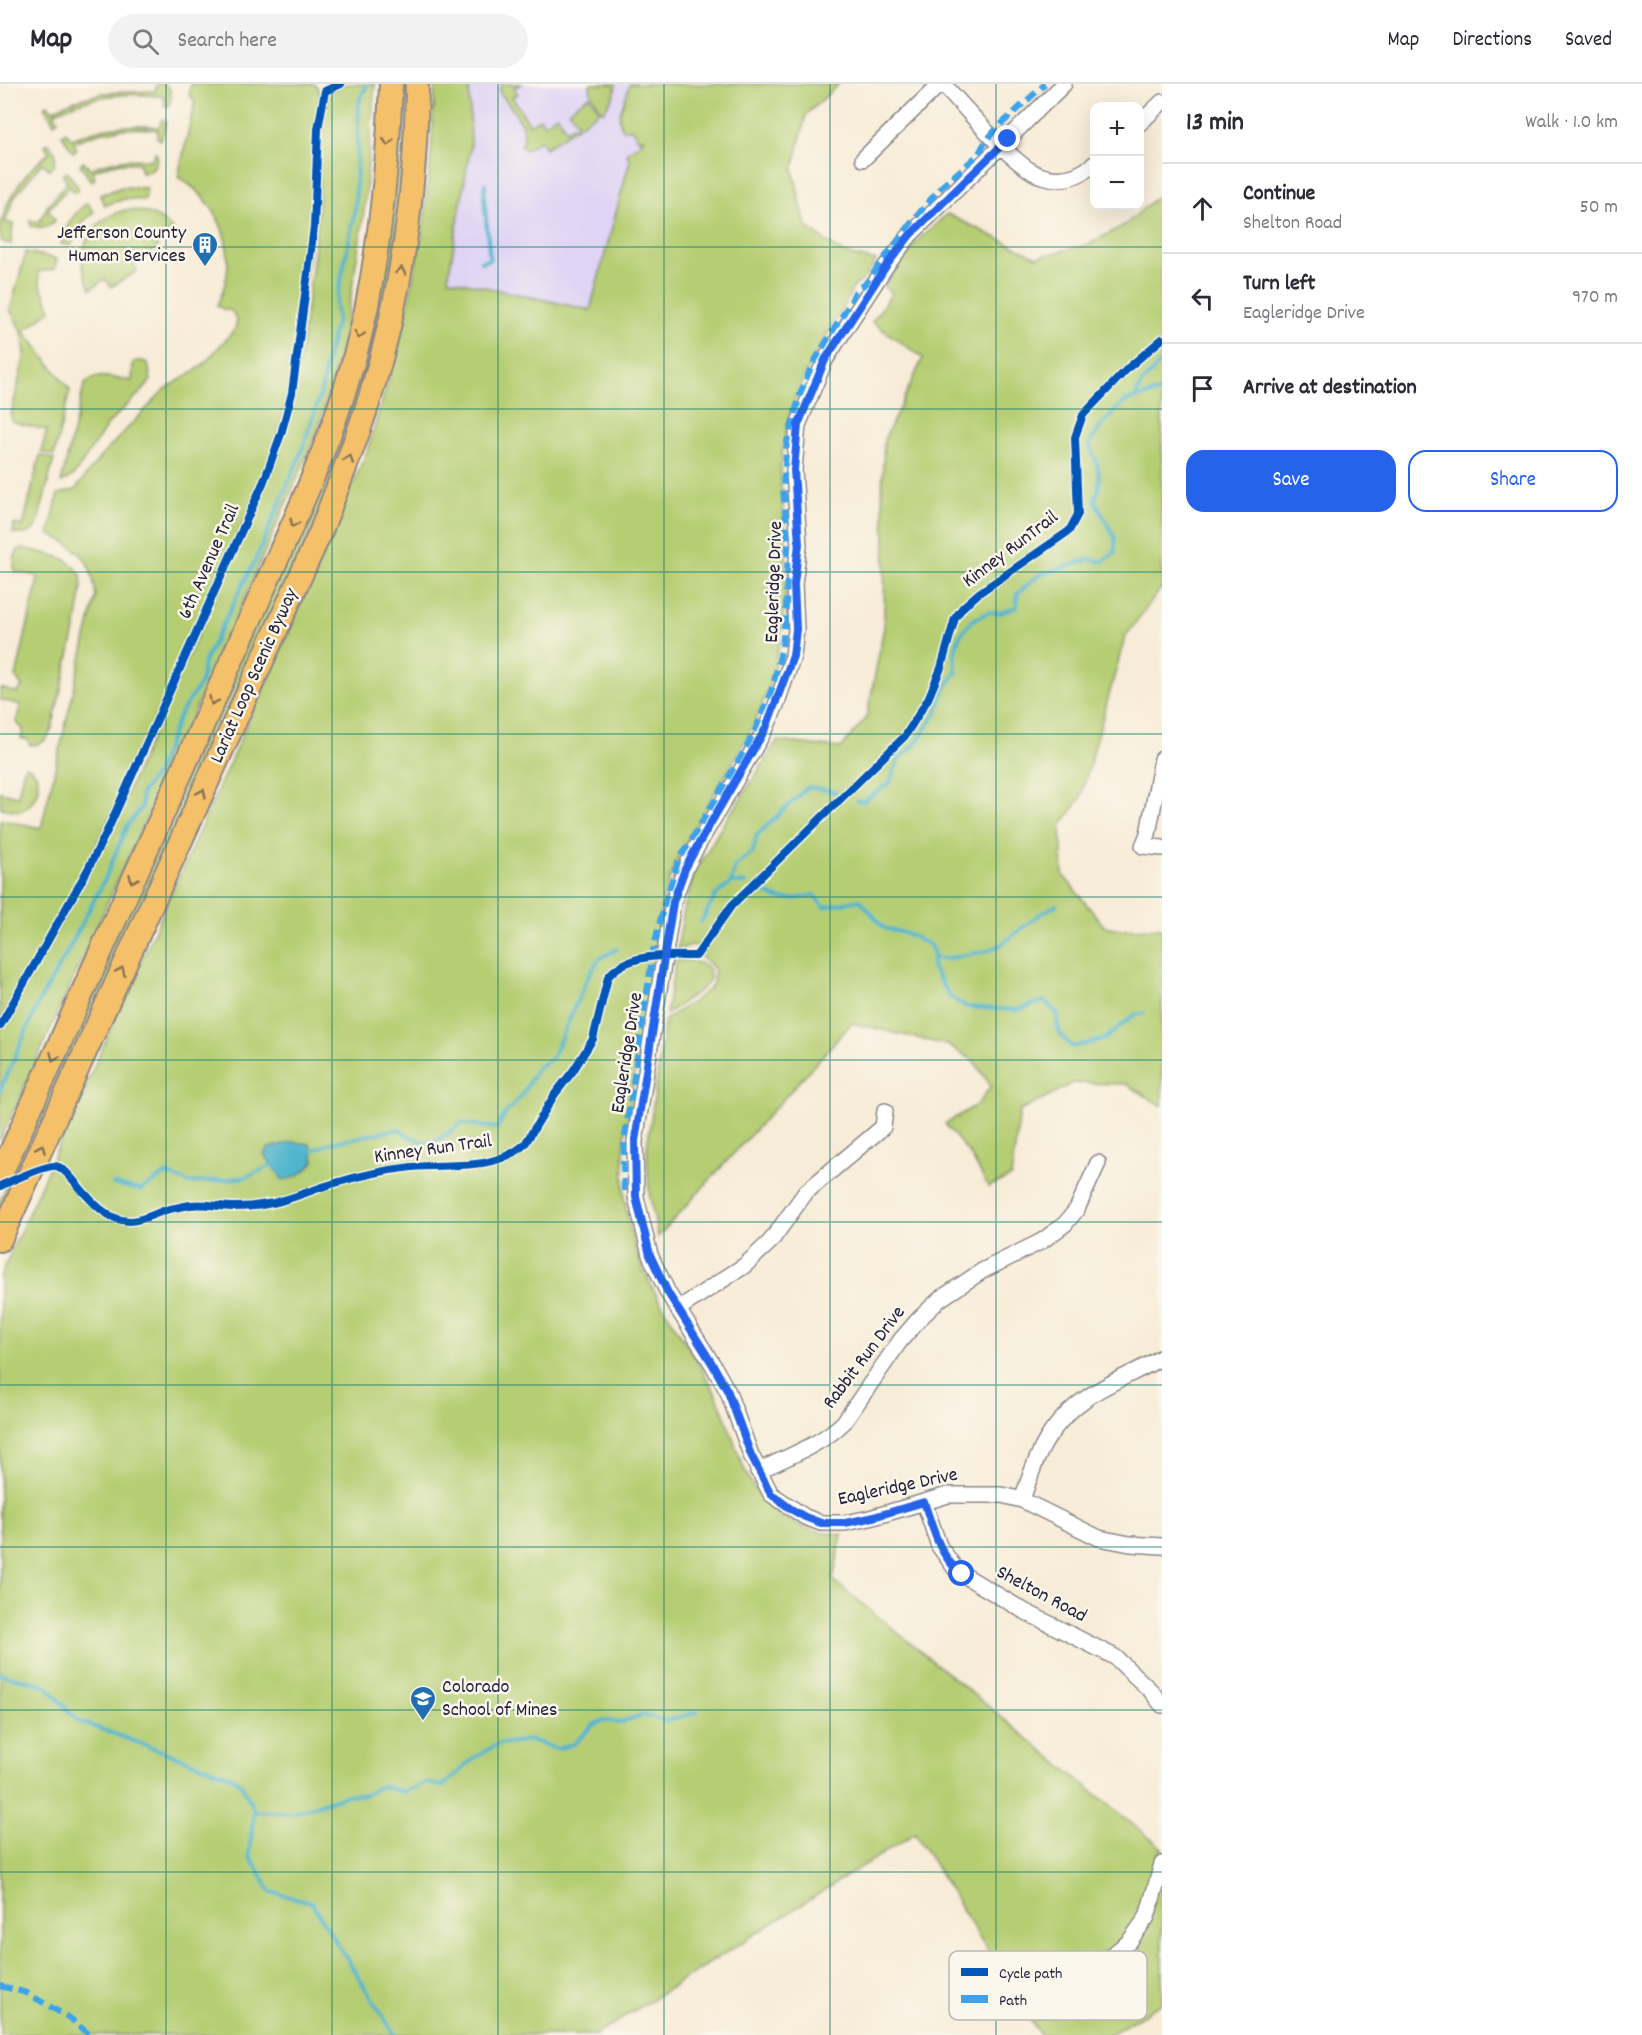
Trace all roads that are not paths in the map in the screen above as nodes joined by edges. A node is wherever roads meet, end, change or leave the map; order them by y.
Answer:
1 (391, 84) edge
2 (417, 84) edge
3 (941, 84) edge
4 (1064, 84) edge
5 (1162, 102) edge
6 (1144, 119) edge
7 (1002, 146) junction
8 (863, 159) dead end
9 (1090, 167) edge
10 (1162, 759) edge
11 (1162, 848) edge
12 (885, 1111) dead end
13 (1098, 1163) dead end
14 (0, 1176) edge
15 (0, 1240) edge
16 (678, 1309) junction
17 (1162, 1358) edge
18 (758, 1472) junction
19 (1022, 1500) junction
20 (924, 1502) junction
21 (1162, 1546) edge
22 (1162, 1705) edge
23 (1162, 1864) edge
24 (1117, 1951) edge

1 -> 14 highway, Lariat Loop Scenic Byway
15 -> 2 highway, Lariat Loop Scenic Byway
3 - 7 street
3 - 8 street
4 - 7 street, Eagleridge Drive
5 - 6 street
7 - 9 street
7 - 16 street, Eagleridge Drive
10 - 11 street
12 - 16 street
13 - 18 street, Rabbit Run Drive
16 - 18 street, Eagleridge Drive
17 - 19 street
18 - 20 street, Eagleridge Drive
19 - 20 street, Eagleridge Drive
19 - 21 street, Eagleridge Drive
20 - 22 street, Shelton Road
23 - 24 street

